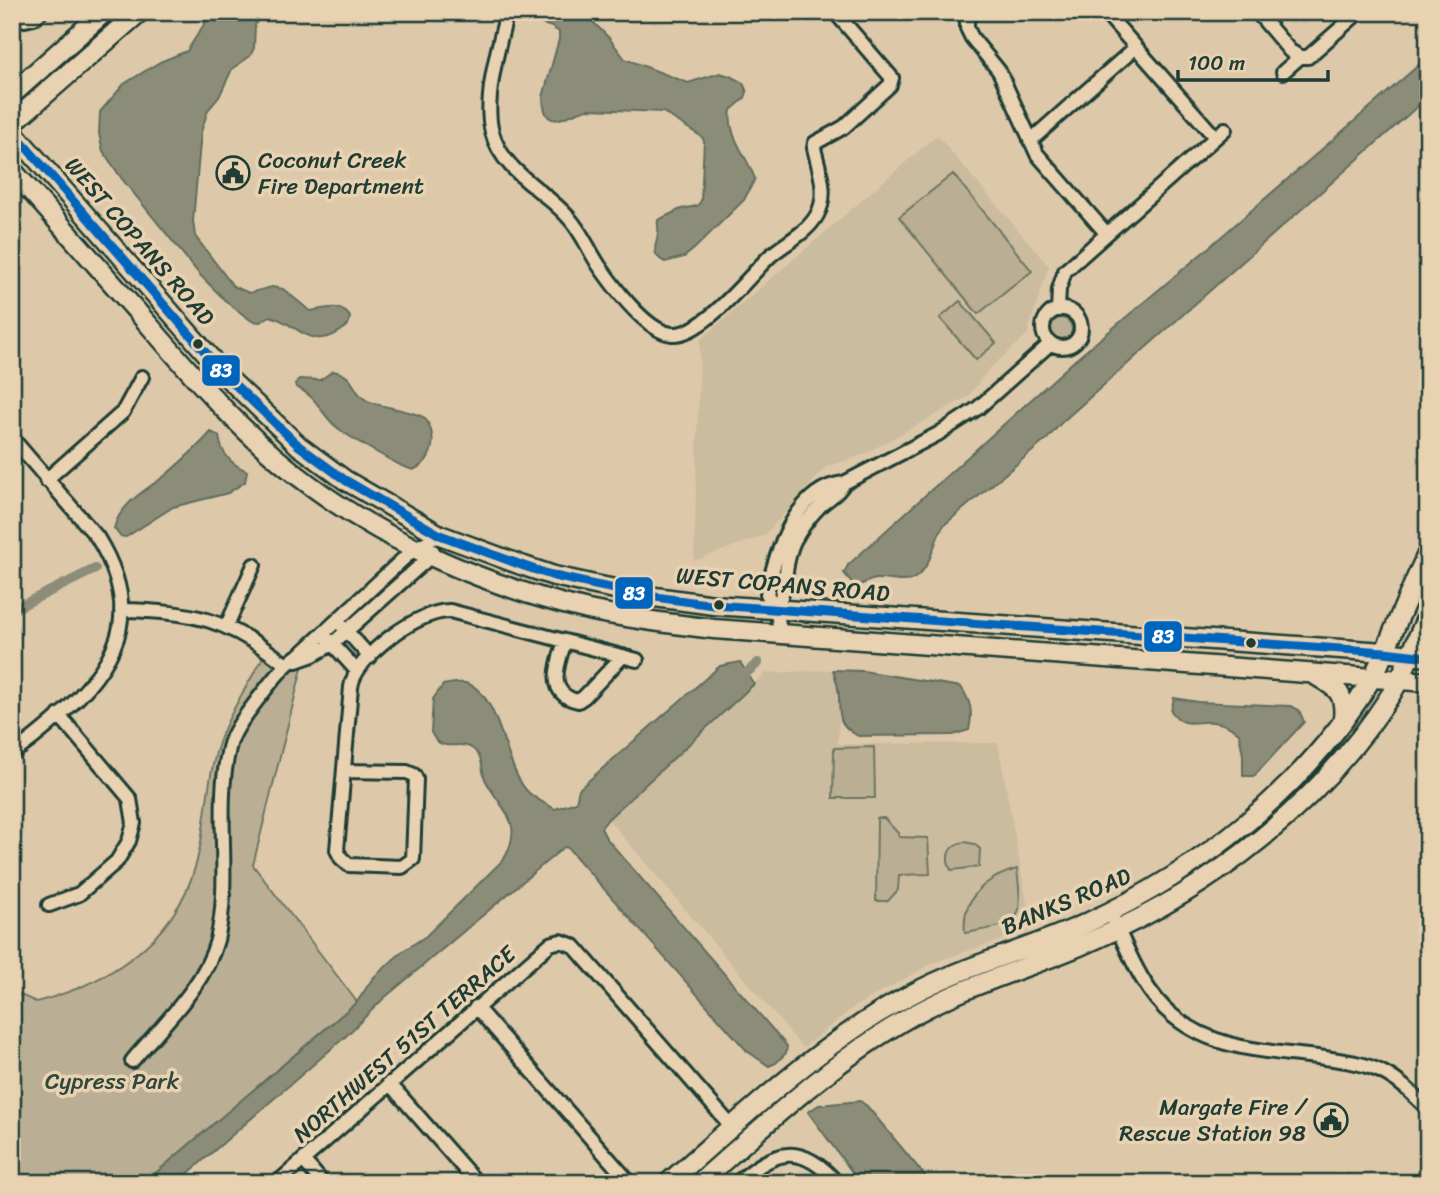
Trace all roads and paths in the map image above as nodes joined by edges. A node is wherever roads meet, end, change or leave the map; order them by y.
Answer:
1 (13, 12) edge
2 (41, 12) edge
3 (104, 12) edge
4 (139, 12) edge
5 (507, 12) edge
6 (835, 12) edge
7 (1105, 12) edge
8 (1256, 12) edge
9 (1359, 12) edge
10 (970, 16) edge
11 (1135, 48) junction
12 (1300, 57) junction
13 (1283, 72) dead end
14 (12, 94) edge
15 (12, 123) edge
16 (12, 131) edge
17 (1030, 141) junction
18 (12, 170) edge
19 (1105, 233) junction
20 (1058, 310) junction
21 (1051, 343) junction
22 (142, 377) dead end
23 (12, 438) edge
24 (46, 480) junction
25 (440, 535) junction
26 (1428, 551) edge
27 (423, 552) junction
28 (254, 565) dead end
29 (776, 609) junction
30 (121, 610) junction
31 (1427, 619) edge
32 (338, 620) junction
33 (227, 625) junction
34 (346, 631) junction
35 (323, 634) junction
36 (781, 634) junction
37 (565, 641) junction
38 (332, 644) junction
39 (1384, 652) junction
40 (1408, 655) junction
41 (623, 656) junction
42 (370, 657) junction
43 (1428, 657) edge
44 (638, 660) dead end
45 (285, 664) junction
46 (356, 670) junction
47 (1310, 672) junction
48 (1373, 677) junction
49 (1399, 680) junction
50 (1428, 682) edge
51 (59, 715) junction
52 (1343, 719) junction
53 (12, 753) edge
54 (344, 771) junction
55 (49, 905) dead end
56 (1110, 912) junction
57 (1118, 930) junction
58 (476, 1007) junction
59 (132, 1061) dead end
60 (389, 1083) junction
61 (1428, 1109) edge
62 (732, 1127) junction
63 (303, 1160) junction
64 (276, 1183) edge
65 (323, 1183) edge
66 (477, 1183) edge
67 (630, 1183) edge
68 (668, 1183) edge
69 (699, 1183) edge
70 (737, 1183) edge
71 (837, 1183) edge

1 - 2 street
3 - 14 main road
4 - 15 main road
5 - 6 street
7 - 11 street
8 - 12 street
9 - 12 street
10 - 17 street
11 - 17 street
11 - 19 street
12 - 13 street
16 - 25 main road, WEST COPANS ROAD
17 - 19 street
18 - 27 main road
19 - 20 street
20 - 21 street
20 - 21 street
21 - 29 street
22 - 24 street
23 - 24 street
24 - 30 street
25 - 27 street
25 - 29 main road, WEST COPANS ROAD
26 - 39 main road, BANKS ROAD
27 - 32 street
27 - 34 street
27 - 36 main road
28 - 33 street
29 - 36 street
29 - 39 main road, WEST COPANS ROAD
30 - 33 street
30 - 51 street
31 - 40 main road, BANKS ROAD
32 - 34 street
32 - 35 street
33 - 45 street
34 - 38 street
34 - 42 street
35 - 38 street
35 - 45 street
36 - 47 main road
37 - 41 street
37 - 41 street
37 - 42 street
38 - 45 street
38 - 46 street
39 - 40 main road, WEST COPANS ROAD
39 - 48 main road, BANKS ROAD
40 - 43 main road, WEST COPANS ROAD
40 - 49 main road, BANKS ROAD
41 - 44 street
42 - 46 street
45 - 59 street
46 - 54 street
47 - 48 main road
47 - 52 main road
48 - 49 main road
48 - 52 main road, BANKS ROAD
49 - 50 main road
49 - 57 main road, BANKS ROAD
51 - 53 street
51 - 55 street
52 - 56 main road, BANKS ROAD
54 - 54 street
56 - 57 street
56 - 62 main road, BANKS ROAD
57 - 61 street
57 - 69 main road, BANKS ROAD
58 - 60 street, NORTHWEST 51ST TERRACE
58 - 62 street, NORTHWEST 51ST TERRACE
58 - 67 street
60 - 63 street, NORTHWEST 51ST TERRACE
60 - 66 street
62 - 68 main road, BANKS ROAD
63 - 64 street, NORTHWEST 51ST TERRACE
63 - 65 street
70 - 71 street

